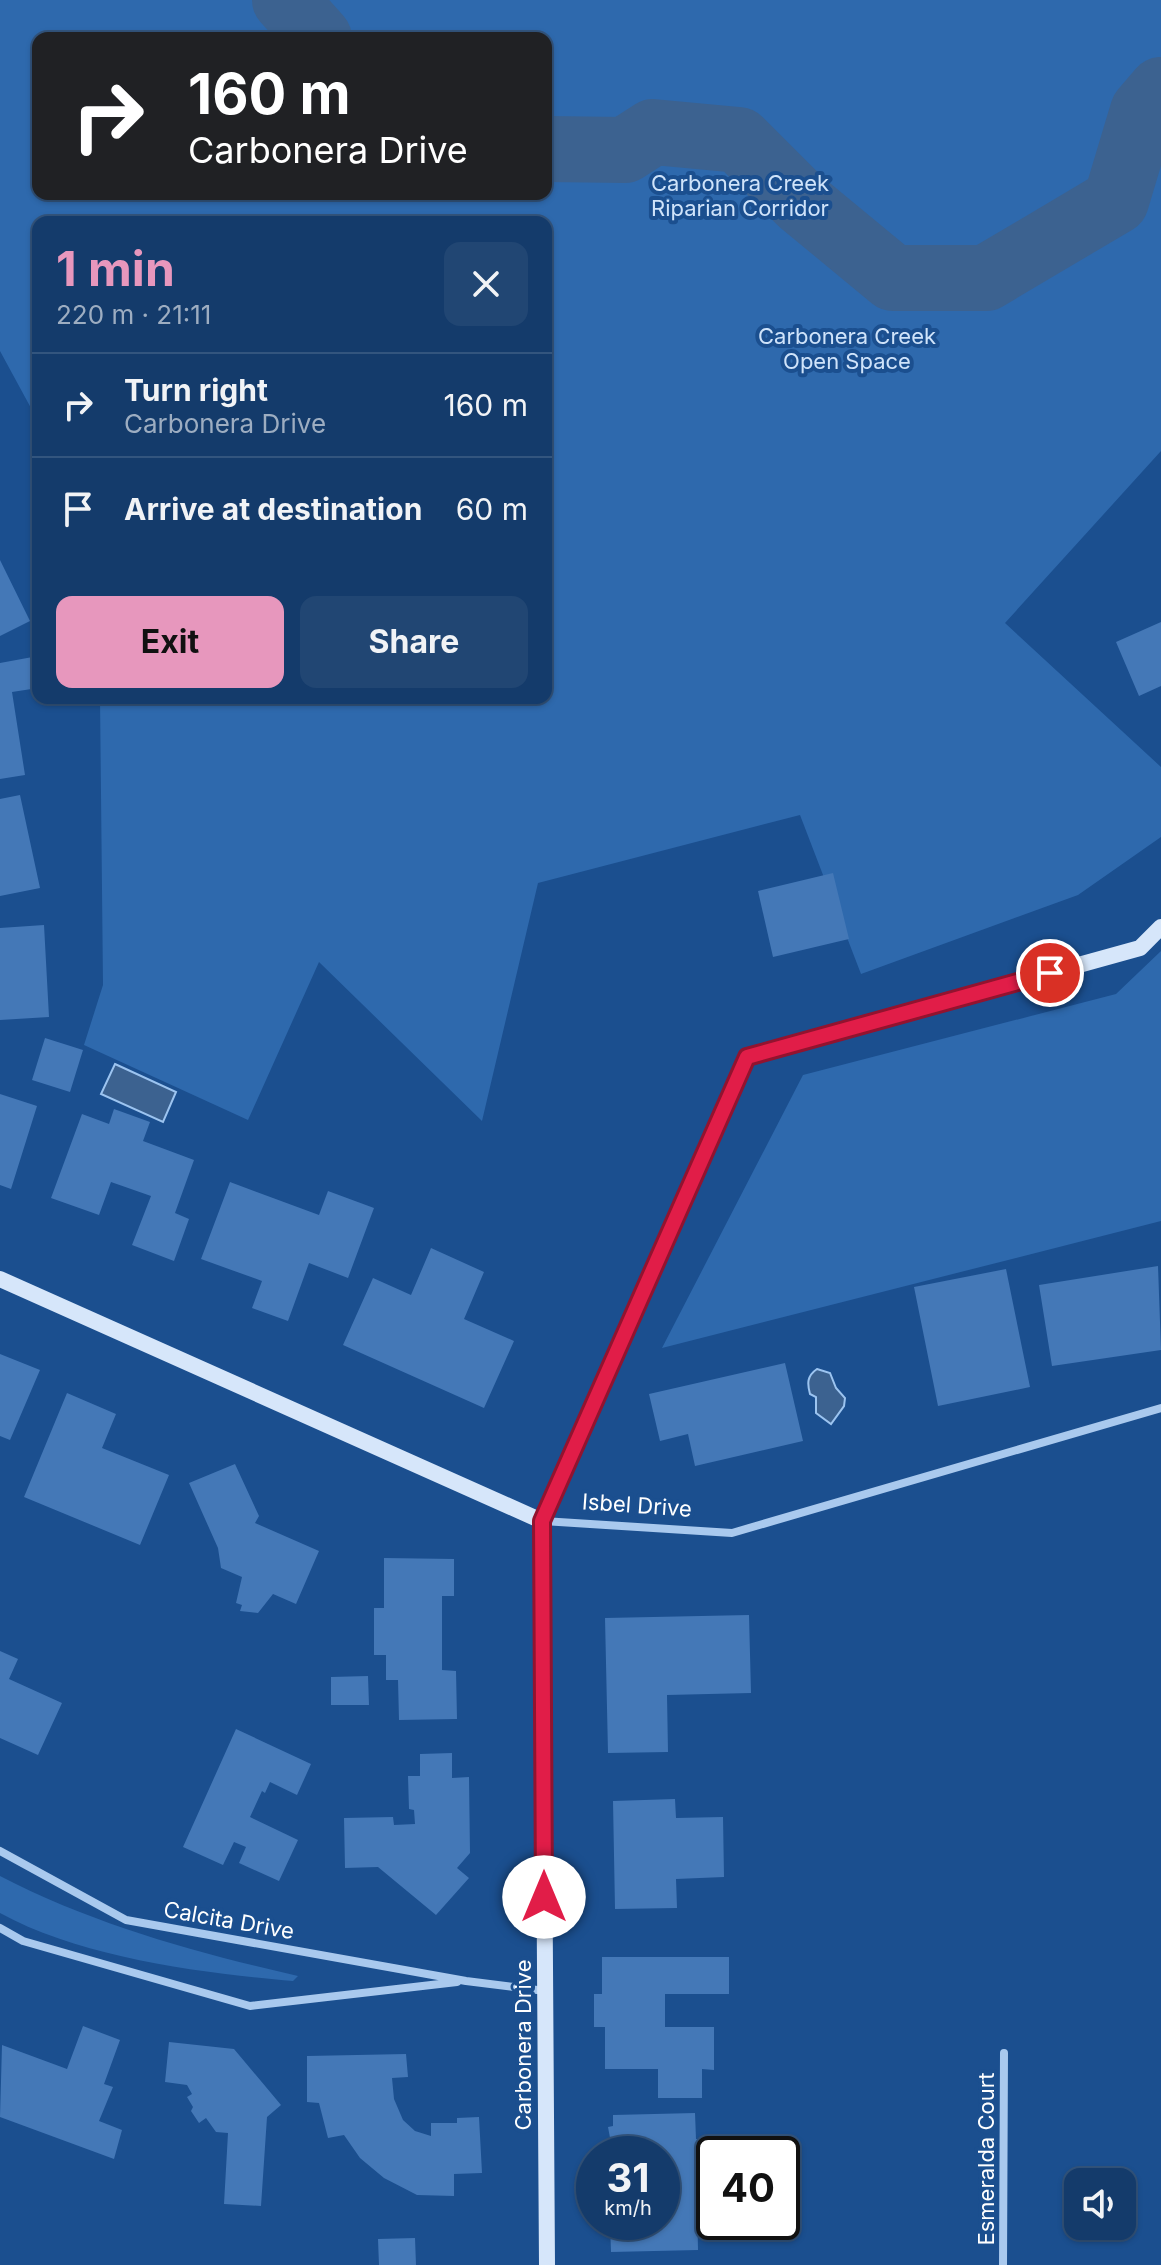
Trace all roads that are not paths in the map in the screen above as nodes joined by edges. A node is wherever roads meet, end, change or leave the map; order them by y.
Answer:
1 (1161, 927) edge
2 (0, 1279) edge
3 (1161, 1408) edge
4 (542, 1521) junction
5 (0, 1851) edge
6 (0, 1928) edge
7 (466, 1981) junction
8 (545, 1991) junction
9 (1004, 2053) dead end
10 (547, 2265) edge
11 (1003, 2265) edge

1 - 4 street, Carbonera Drive
2 - 4 street, Isbel Drive
3 - 4 street, Isbel Drive
4 - 8 street, Carbonera Drive
5 - 7 street, Calcita Drive
6 - 7 street, Calcita Drive
7 - 8 street, Calcita Drive
8 - 10 street, Carbonera Drive
9 - 11 street, Esmeralda Court

